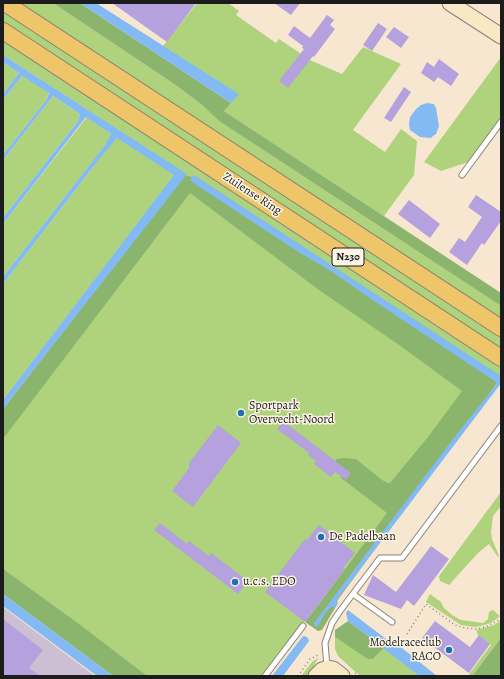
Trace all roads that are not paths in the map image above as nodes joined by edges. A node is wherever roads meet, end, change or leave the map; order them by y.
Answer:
1 (5, 3) edge
2 (450, 3) edge
3 (3, 31) edge
4 (501, 36) edge
5 (501, 122) edge
6 (462, 175) dead end
7 (501, 328) edge
8 (501, 358) edge
9 (501, 426) edge
10 (353, 594) junction
11 (392, 622) dead end
12 (303, 626) dead end
13 (323, 666) edge
14 (265, 676) edge
15 (342, 676) edge

1 - 7 main road, Zuilense Ring / N230
2 - 4 street
3 - 8 main road, Zuilense Ring / N230
5 - 6 lane
9 - 10 lane
10 - 11 lane
10 - 13 lane
12 - 14 lane
13 - 15 street

